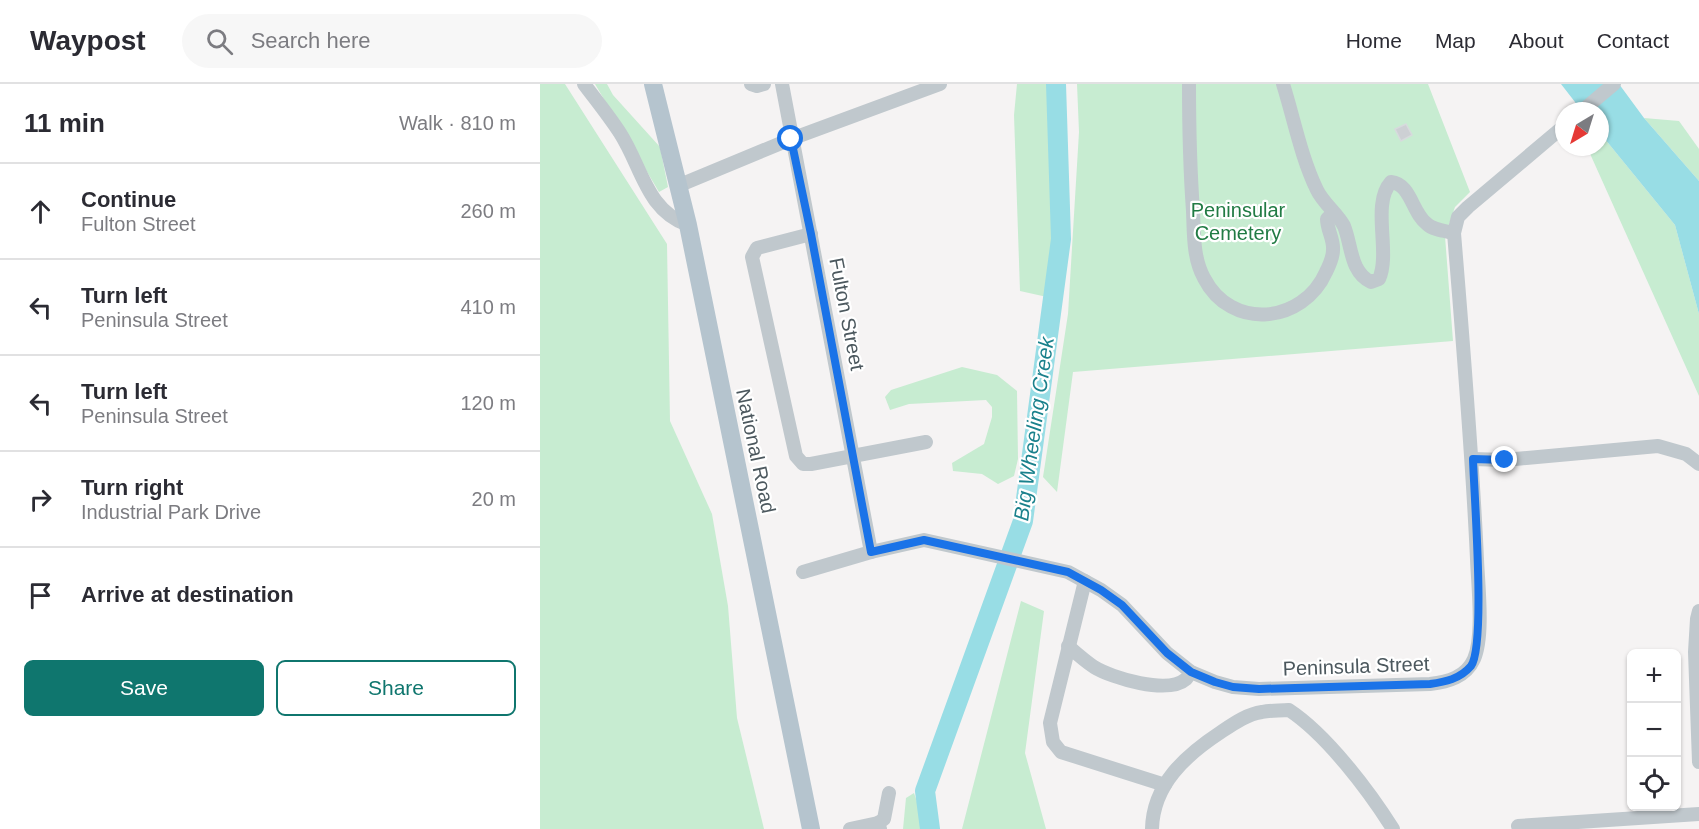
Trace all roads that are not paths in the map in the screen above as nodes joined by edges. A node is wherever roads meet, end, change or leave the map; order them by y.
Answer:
1 (584, 84) edge
2 (653, 84) edge
3 (751, 84) edge
4 (764, 84) edge
5 (782, 84) edge
6 (940, 84) edge
7 (1189, 84) edge
8 (1283, 84) edge
9 (1614, 84) edge
10 (1592, 102) edge
11 (1555, 134) edge
12 (791, 139) junction
13 (680, 185) junction
14 (1333, 213) junction
15 (688, 225) junction
16 (1454, 233) junction
17 (811, 234) junction
18 (926, 442) dead end
19 (854, 456) junction
20 (1473, 459) junction
21 (1699, 464) edge
22 (871, 552) junction
23 (803, 572) dead end
24 (1085, 581) junction
25 (1699, 611) edge
26 (1068, 646) junction
27 (1191, 672) junction
28 (1259, 689) junction
29 (1261, 712) junction
30 (1699, 762) edge
31 (1166, 785) junction
32 (889, 793) dead end
33 (1699, 814) edge
34 (879, 826) edge
35 (1518, 826) dead end
36 (811, 829) edge
37 (850, 829) edge
38 (1152, 829) edge
39 (1393, 829) edge

1 - 15 street
2 - 13 main road, National Road
3 - 4 street
5 - 12 street, Fulton Street
6 - 12 street
7 - 14 street
8 - 14 street
9 - 10 street
11 - 16 street
12 - 13 street
12 - 17 street, Fulton Street
13 - 15 main road, National Road
14 - 16 street
15 - 36 main road, National Road
16 - 20 street, Peninsula Street
17 - 19 street, Fulton Street
17 - 19 street
18 - 19 street
19 - 22 street, Fulton Street
20 - 21 street
20 - 28 street, Peninsula Street
22 - 23 street, Peninsula Street
22 - 24 street, Peninsula Street
24 - 26 street
24 - 27 street, Peninsula Street
25 - 30 street
26 - 27 street
26 - 31 street
27 - 28 street, Peninsula Street
28 - 29 street
29 - 31 street
29 - 39 street
31 - 38 street
32 - 34 street
33 - 35 street
34 - 37 street

